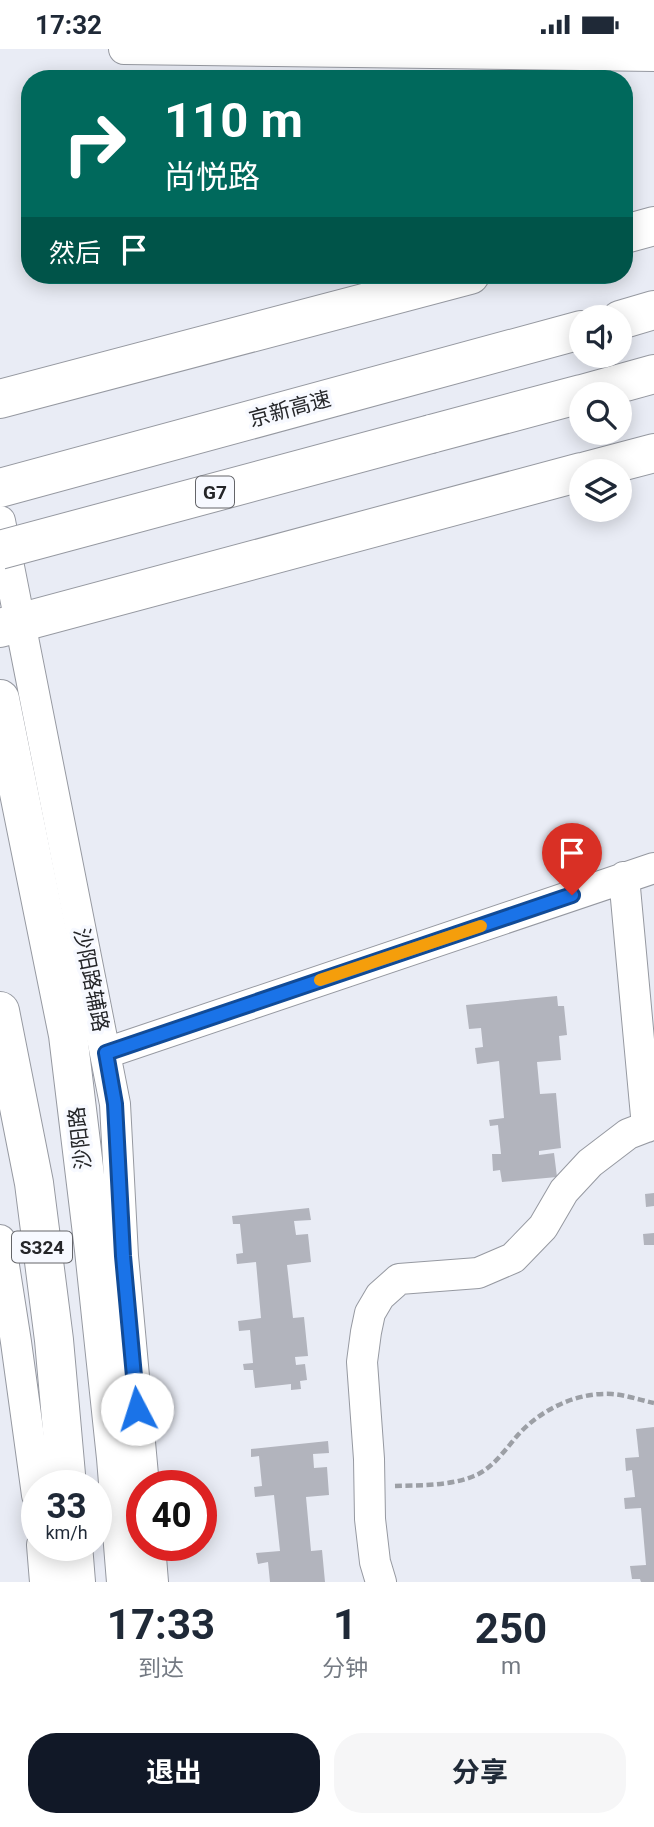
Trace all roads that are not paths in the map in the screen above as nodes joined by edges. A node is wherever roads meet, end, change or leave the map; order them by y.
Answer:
1 (124, 49) edge
2 (654, 56) edge
3 (654, 226) edge
4 (633, 232) edge
5 (436, 284) edge
6 (654, 310) edge
7 (632, 316) edge
8 (569, 333) edge
9 (654, 375) edge
10 (627, 382) edge
11 (569, 397) edge
12 (0, 399) edge
13 (654, 453) edge
14 (631, 459) edge
15 (569, 475) edge
16 (0, 488) edge
17 (0, 521) edge
18 (0, 550) edge
19 (10, 625) edge
20 (0, 699) edge
21 (654, 868) edge
22 (624, 877) junction
23 (0, 1011) edge
24 (106, 1053) junction
25 (650, 1125) edge
26 (0, 1240) edge
27 (54, 1340) junction
28 (8, 1342) edge
29 (32, 1470) edge
30 (66, 1470) edge
31 (143, 1470) edge
32 (43, 1561) edge
33 (74, 1561) edge
34 (151, 1561) edge
35 (45, 1582) edge
36 (76, 1582) edge
37 (125, 1582) edge
38 (153, 1582) edge
39 (381, 1582) edge

1 - 2 street
3 - 4 main road
5 - 12 main road
6 - 7 main road
8 - 16 main road, 京新高速
9 - 10 main road, G7
11 - 18 main road, G7, bridge
13 - 14 main road
15 - 19 main road
17 - 19 street, 沙阳路辅路
19 - 24 street, 沙阳路辅路
20 - 37 main road, 沙阳路 / S324
21 - 22 street
22 - 24 street
22 - 25 street
23 - 27 main road, S324
24 - 31 street, 沙阳路辅路
25 - 39 street
26 - 28 street
27 - 28 street
27 - 30 main road, S324
28 - 29 street
32 - 35 street
33 - 36 main road
34 - 38 street

